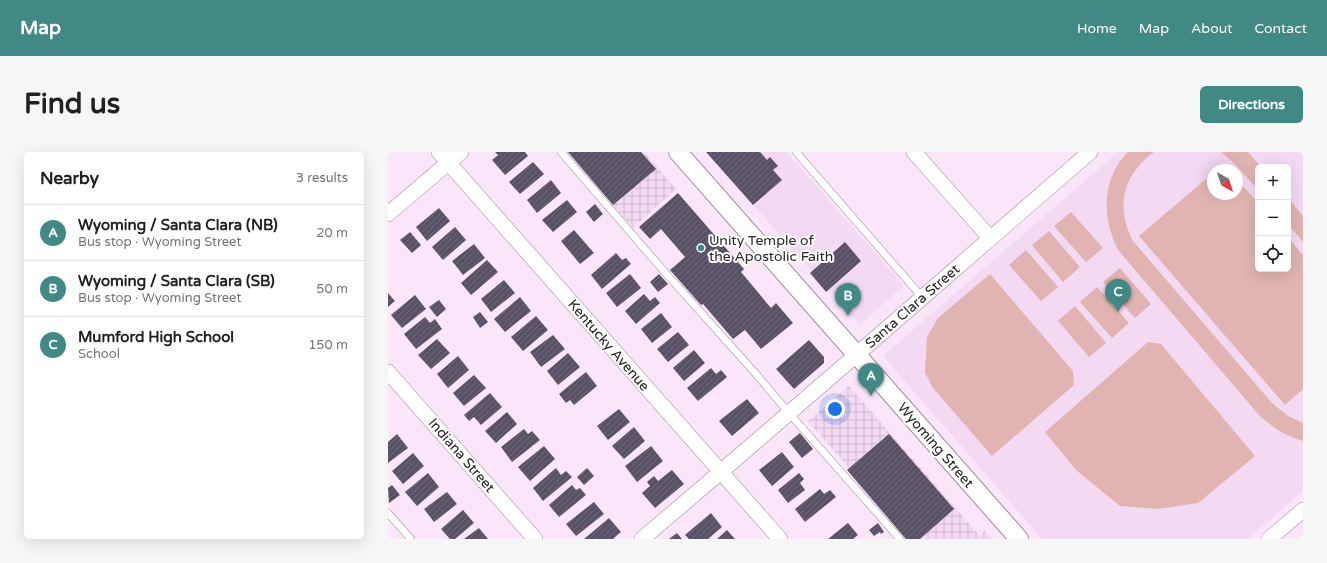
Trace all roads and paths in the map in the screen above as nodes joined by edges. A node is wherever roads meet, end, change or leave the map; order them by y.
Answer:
1 (461, 152) edge
2 (561, 152) edge
3 (678, 152) edge
4 (796, 152) edge
5 (914, 152) edge
6 (1090, 152) edge
7 (444, 157) edge
8 (388, 214) edge
9 (990, 238) junction
10 (922, 297) junction
11 (856, 354) junction
12 (388, 372) edge
13 (789, 414) junction
14 (721, 472) junction
15 (1303, 510) edge
16 (388, 513) edge
17 (650, 537) edge
18 (411, 539) edge
19 (535, 539) edge
20 (780, 539) edge
21 (900, 539) edge
22 (1019, 539) edge
23 (1269, 539) edge

1 - 7 street
2 - 13 lane
3 - 11 street, Wyoming Street
4 - 10 lane
5 - 9 street
6 - 9 street, Santa Clara Street
7 - 8 street
7 - 14 street, Kentucky Avenue
9 - 10 street, Santa Clara Street
10 - 11 street, Santa Clara Street
11 - 13 street, Santa Clara Street
11 - 22 street, Wyoming Street
12 - 19 street, Indiana Street
13 - 14 street, Santa Clara Street
13 - 21 lane
14 - 17 street, Santa Clara Street
14 - 20 street, Kentucky Avenue
15 - 23 street
16 - 18 lane

